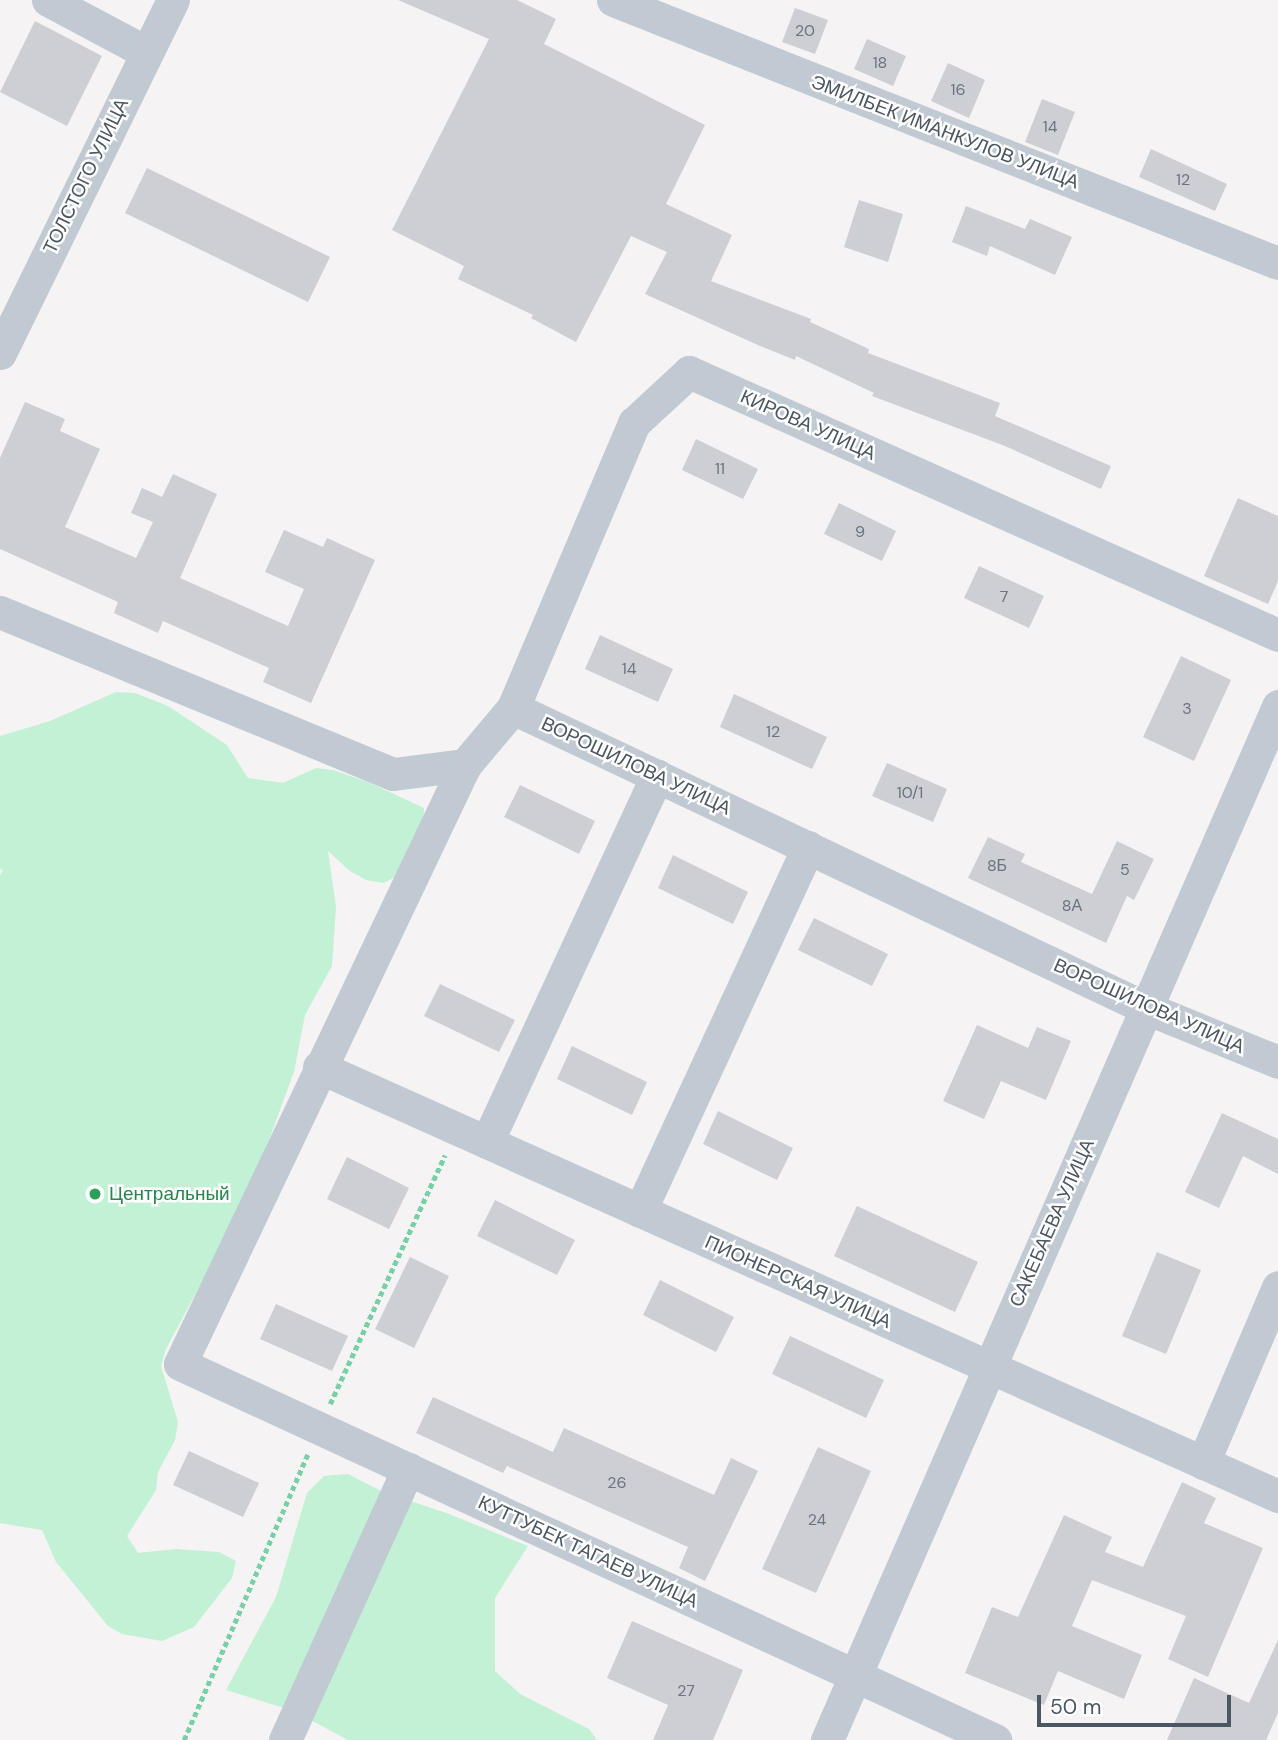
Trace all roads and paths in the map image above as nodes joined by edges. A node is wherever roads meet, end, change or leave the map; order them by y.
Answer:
1 (48, 0) edge
2 (173, 0) edge
3 (613, 0) edge
4 (146, 52) junction
5 (1278, 263) edge
6 (11, 304) edge
7 (0, 353) edge
8 (0, 612) edge
9 (1278, 635) edge
10 (1278, 706) edge
11 (513, 708) junction
12 (465, 765) junction
13 (657, 776) junction
14 (808, 847) junction
15 (1146, 1008) junction
16 (1278, 1062) edge
17 (319, 1067) junction
18 (488, 1142) junction
19 (640, 1210) junction
20 (1278, 1287) edge
21 (989, 1368) junction
22 (1203, 1463) junction
23 (408, 1469) junction
24 (1278, 1496) edge
25 (855, 1675) junction
26 (285, 1740) edge
27 (827, 1740) edge
28 (995, 1740) edge

1 - 4 street
2 - 4 street, ТОЛСТОГО УЛИЦА
3 - 5 street, ЭМИЛБЕК ИМАНКУЛОВ УЛИЦА
4 - 6 street, ТОЛСТОГО УЛИЦА
6 - 7 street, ТОЛСТОГО УЛИЦА
8 - 12 street
9 - 11 street, КИРОВА УЛИЦА
10 - 15 street, САКЕБАЕВА УЛИЦА
11 - 12 street
11 - 13 street, ВОРОШИЛОВА УЛИЦА
12 - 17 street
13 - 14 street, ВОРОШИЛОВА УЛИЦА
13 - 18 street
14 - 15 street, ВОРОШИЛОВА УЛИЦА
14 - 19 street
15 - 16 street, ВОРОШИЛОВА УЛИЦА
15 - 21 street, САКЕБАЕВА УЛИЦА
17 - 18 street, ПИОНЕРСКАЯ УЛИЦА
17 - 23 street, КУТТУБЕК ТАГАЕВ УЛИЦА
18 - 19 street, ПИОНЕРСКАЯ УЛИЦА
19 - 21 street, ПИОНЕРСКАЯ УЛИЦА
20 - 22 street
21 - 22 street, ПИОНЕРСКАЯ УЛИЦА
21 - 25 street, САКЕБАЕВА УЛИЦА
22 - 24 street, ПИОНЕРСКАЯ УЛИЦА
23 - 25 street, КУТТУБЕК ТАГАЕВ УЛИЦА
23 - 26 street
25 - 27 street, САКЕБАЕВА УЛИЦА
25 - 28 street, КУТТУБЕК ТАГАЕВ УЛИЦА

